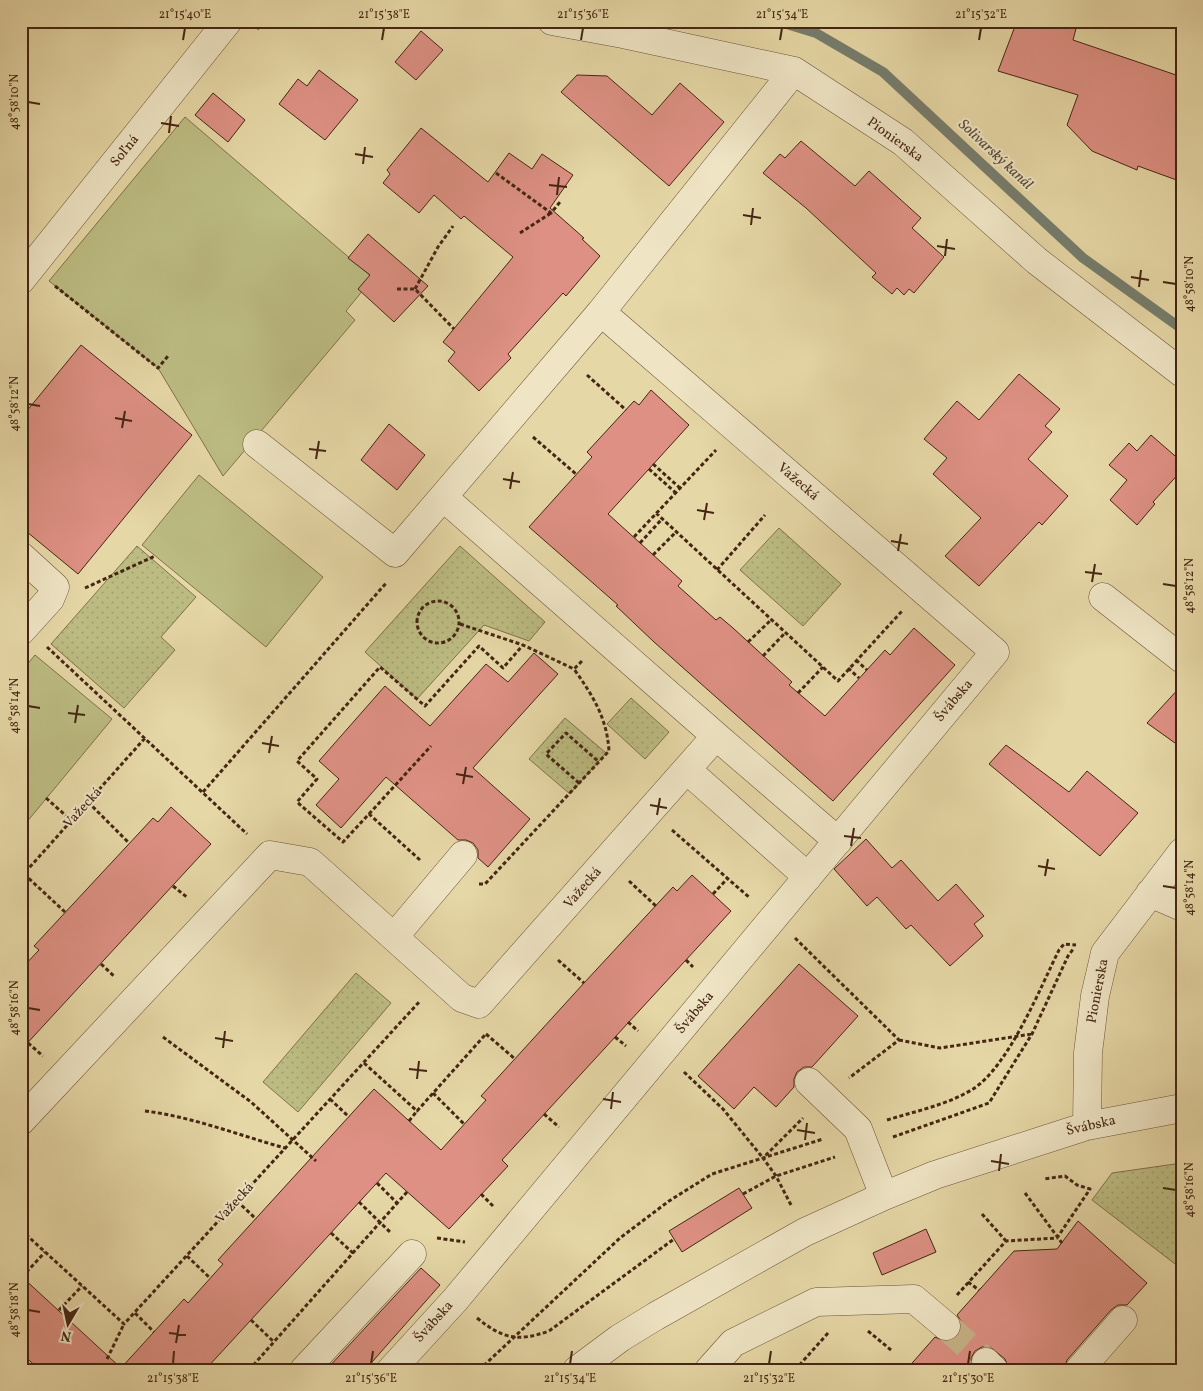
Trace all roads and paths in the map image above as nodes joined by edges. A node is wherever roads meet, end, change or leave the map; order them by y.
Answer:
1 (228, 21) edge
2 (552, 21) edge
3 (794, 71) junction
4 (496, 173) dead end
5 (560, 202) dead end
6 (551, 213) junction
7 (453, 226) dead end
8 (520, 233) dead end
9 (21, 280) edge
10 (49, 281) dead end
11 (397, 289) dead end
12 (415, 289) junction
13 (601, 312) junction
14 (454, 329) dead end
15 (168, 356) dead end
16 (583, 371) dead end
17 (1182, 372) edge
18 (626, 410) dead end
19 (736, 428) junction
20 (257, 444) dead end
21 (654, 464) dead end
22 (649, 469) dead end
23 (680, 488) junction
24 (676, 493) junction
25 (443, 497) junction
26 (656, 514) junction
27 (765, 516) dead end
28 (662, 519) junction
29 (676, 532) junction
30 (634, 537) dead end
31 (640, 542) dead end
32 (395, 553) junction
33 (653, 555) dead end
34 (21, 556) edge
35 (155, 556) dead end
36 (717, 570) junction
37 (1103, 597) dead end
38 (907, 606) dead end
39 (771, 620) junction
40 (29, 622) edge
41 (460, 624) junction
42 (785, 633) junction
43 (604, 638) junction
44 (748, 642) dead end
45 (523, 645) junction
46 (995, 652) joint
47 (764, 656) dead end
48 (1182, 659) edge
49 (856, 660) junction
50 (822, 667) junction
51 (848, 668) junction
52 (574, 669) junction
53 (867, 670) dead end
54 (859, 678) dead end
55 (798, 693) dead end
56 (716, 736) junction
57 (145, 738) junction
58 (431, 746) dead end
59 (599, 762) junction
60 (687, 770) junction
61 (579, 784) junction
62 (203, 792) junction
63 (46, 798) dead end
64 (88, 802) junction
65 (368, 814) junction
66 (72, 820) junction
67 (669, 827) dead end
68 (838, 841) junction
69 (129, 843) dead end
70 (1182, 852) edge
71 (270, 855) junction
72 (463, 855) dead end
73 (22, 876) edge
74 (625, 877) dead end
75 (808, 877) junction
76 (728, 878) junction
77 (442, 879) junction
78 (713, 894) dead end
79 (1150, 894) junction
80 (656, 906) dead end
81 (1182, 907) edge
82 (765, 910) junction
83 (65, 912) dead end
84 (394, 937) junction
85 (1083, 938) dead end
86 (1076, 945) junction
87 (440, 978) junction
88 (492, 1026) dead end
89 (486, 1034) junction
90 (1032, 1034) junction
91 (1016, 1035) junction
92 (163, 1037) dead end
93 (615, 1037) dead end
94 (899, 1040) junction
95 (632, 1052) dead end
96 (515, 1059) dead end
97 (364, 1062) junction
98 (689, 1076) dead end
99 (816, 1090) junction
100 (433, 1093) junction
101 (330, 1099) junction
102 (1182, 1108) edge
103 (145, 1110) dead end
104 (417, 1111) junction
105 (544, 1114) dead end
106 (349, 1117) dead end
107 (21, 1121) edge
108 (409, 1121) dead end
109 (464, 1124) dead end
110 (1088, 1126) junction
111 (562, 1130) dead end
112 (862, 1138) junction
113 (293, 1140) junction
114 (285, 1148) junction
115 (763, 1158) junction
116 (316, 1161) dead end
117 (776, 1176) junction
118 (1044, 1178) dead end
119 (377, 1183) dead end
120 (406, 1192) dead end
121 (1025, 1193) dead end
122 (481, 1194) dead end
123 (743, 1194) dead end
124 (884, 1196) junction
125 (500, 1199) dead end
126 (237, 1201) junction
127 (359, 1202) dead end
128 (397, 1203) junction
129 (494, 1206) junction
130 (488, 1213) dead end
131 (982, 1214) dead end
132 (256, 1220) dead end
133 (380, 1222) junction
134 (21, 1230) edge
135 (331, 1233) dead end
136 (391, 1233) junction
137 (469, 1234) dead end
138 (436, 1238) dead end
139 (1057, 1238) junction
140 (674, 1239) dead end
141 (462, 1241) junction
142 (1006, 1241) junction
143 (1062, 1243) dead end
144 (406, 1244) junction
145 (500, 1246) junction
146 (45, 1252) junction
147 (353, 1253) junction
148 (187, 1256) junction
149 (22, 1277) edge
150 (210, 1278) dead end
151 (968, 1282) junction
152 (82, 1286) junction
153 (979, 1290) dead end
154 (455, 1300) junction
155 (858, 1301) junction
156 (59, 1310) dead end
157 (135, 1313) junction
158 (251, 1320) dead end
159 (1123, 1320) dead end
160 (941, 1322) joint
161 (124, 1324) junction
162 (154, 1332) dead end
163 (511, 1338) junction
164 (274, 1342) junction
165 (107, 1358) dead end
166 (801, 1363) junction
167 (249, 1370) edge
168 (304, 1370) edge
169 (391, 1370) edge
170 (479, 1370) edge
171 (577, 1370) edge
172 (709, 1370) edge
173 (795, 1370) edge
174 (808, 1370) edge
175 (1079, 1370) edge

1 - 9 street, Soľná
2 - 3 street, Pionierska
3 - 13 street
3 - 17 street, Pionierska
4 - 6 path
5 - 6 path
6 - 8 path
7 - 12 path
10 - 15 path
11 - 12 path
12 - 14 path
13 - 19 street, Važecká
13 - 25 street
16 - 18 path
19 - 23 path
19 - 46 street, Važecká
20 - 32 street
21 - 23 path
22 - 24 path
23 - 24 path
24 - 26 path
25 - 32 street
25 - 43 street
26 - 28 path
26 - 30 path
27 - 36 path
28 - 29 path
28 - 31 path
29 - 33 path
29 - 36 path
32 - 62 path
34 - 40 street
35 - 40 path
36 - 39 path
37 - 48 street
38 - 49 path
39 - 42 path
39 - 44 path
40 - 57 path
41 - 41 path
41 - 45 path
42 - 47 path
42 - 50 path
43 - 52 path
43 - 56 street
45 - 52 path
45 - 65 path
46 - 68 street, Švábska
49 - 51 path
49 - 53 path
50 - 51 path
50 - 55 path
51 - 54 path
52 - 59 path
56 - 60 street, Važecká
56 - 68 street
57 - 62 path
57 - 64 path, Važecká
58 - 65 path
59 - 61 path
59 - 61 path
60 - 75 street
60 - 87 street, Važecká
61 - 77 path
62 - 71 path
63 - 66 path
64 - 66 path, Važecká
64 - 69 path
65 - 77 path
66 - 73 path, Važecká
67 - 76 path
68 - 75 street, Švábska
70 - 79 street, Pionierska
71 - 84 street, Važecká
71 - 107 street
72 - 77 street
73 - 83 path
74 - 80 path
75 - 82 street, Švábska
76 - 78 path
76 - 82 path
77 - 84 street
79 - 81 street
79 - 110 street, Pionierska
82 - 94 path
82 - 145 street, Švábska
84 - 87 street, Važecká
85 - 86 path
86 - 90 path
86 - 91 path
87 - 97 path, Važecká
88 - 89 path
89 - 96 path
89 - 100 path
90 - 91 path
90 - 112 path
91 - 94 path
91 - 112 path
92 - 113 path
93 - 95 path
94 - 99 path
97 - 101 path, Važecká
97 - 104 path
98 - 115 path
99 - 112 street
99 - 115 path
100 - 104 path
100 - 109 path
101 - 106 path
101 - 113 path, Važecká
102 - 110 street, Švábska
103 - 114 path
104 - 108 path
105 - 111 path
110 - 124 street, Švábska
112 - 115 path
112 - 117 path
112 - 124 street
113 - 114 path, Važecká
113 - 116 path
114 - 126 path, Važecká
115 - 117 path
115 - 163 path
117 - 123 path
118 - 139 path
119 - 128 path
120 - 128 path
121 - 139 path
122 - 129 path
124 - 171 street, Švábska
125 - 129 path
126 - 132 path
126 - 148 path, Važecká
127 - 133 path
128 - 133 path
129 - 130 path
131 - 142 path
133 - 136 path
133 - 147 path
134 - 146 path
135 - 147 path
136 - 144 path
136 - 144 path
137 - 141 path
138 - 141 path
139 - 142 path
139 - 143 path
140 - 163 path
141 - 145 path
142 - 151 path
144 - 168 street
145 - 154 street, Švábska
146 - 149 path
146 - 152 path
147 - 164 path
148 - 150 path
148 - 157 path, Važecká
151 - 153 path
151 - 160 path
152 - 156 path
152 - 161 path
154 - 163 path
154 - 169 street, Švábska
155 - 160 street
155 - 166 path
155 - 172 street
157 - 161 path, Važecká
157 - 162 path
158 - 164 path
159 - 175 street
161 - 165 path, Važecká
163 - 170 path
164 - 167 path
166 - 173 path
166 - 174 path

